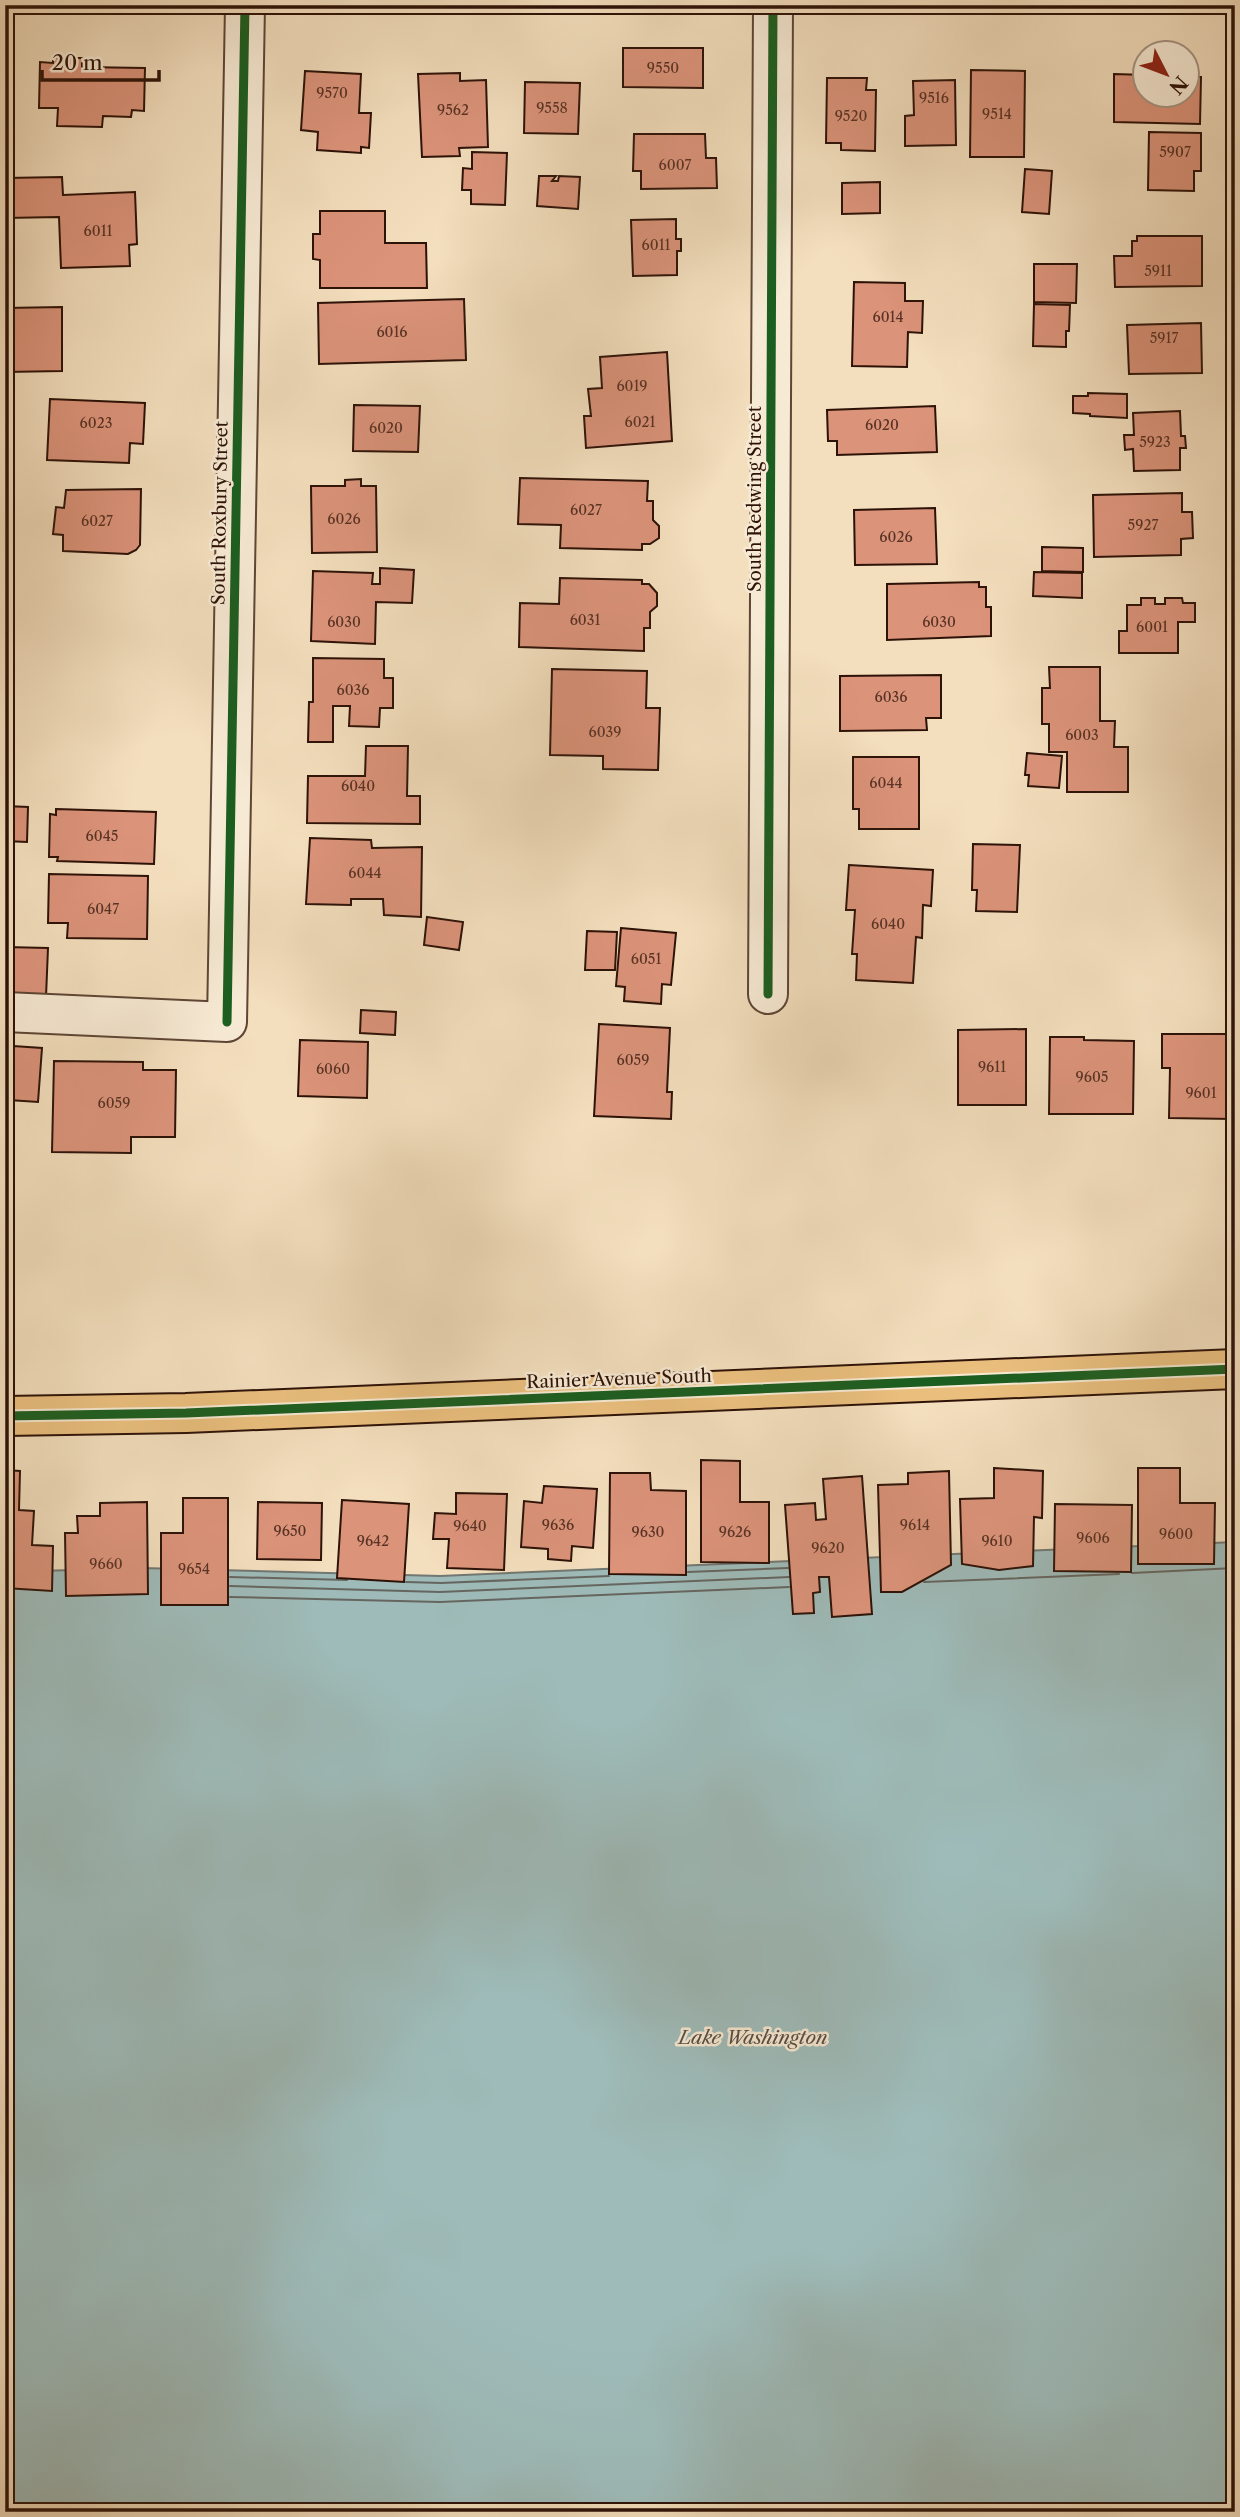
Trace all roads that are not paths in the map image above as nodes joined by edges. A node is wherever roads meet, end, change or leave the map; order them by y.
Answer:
1 (245, 5) edge
2 (773, 5) edge
3 (768, 994) dead end
4 (5, 1012) edge
5 (1235, 1369) edge
6 (5, 1416) edge

1 - 4 street, South Roxbury Street
2 - 3 street, South Redwing Street
5 - 6 main road, Rainier Avenue South

